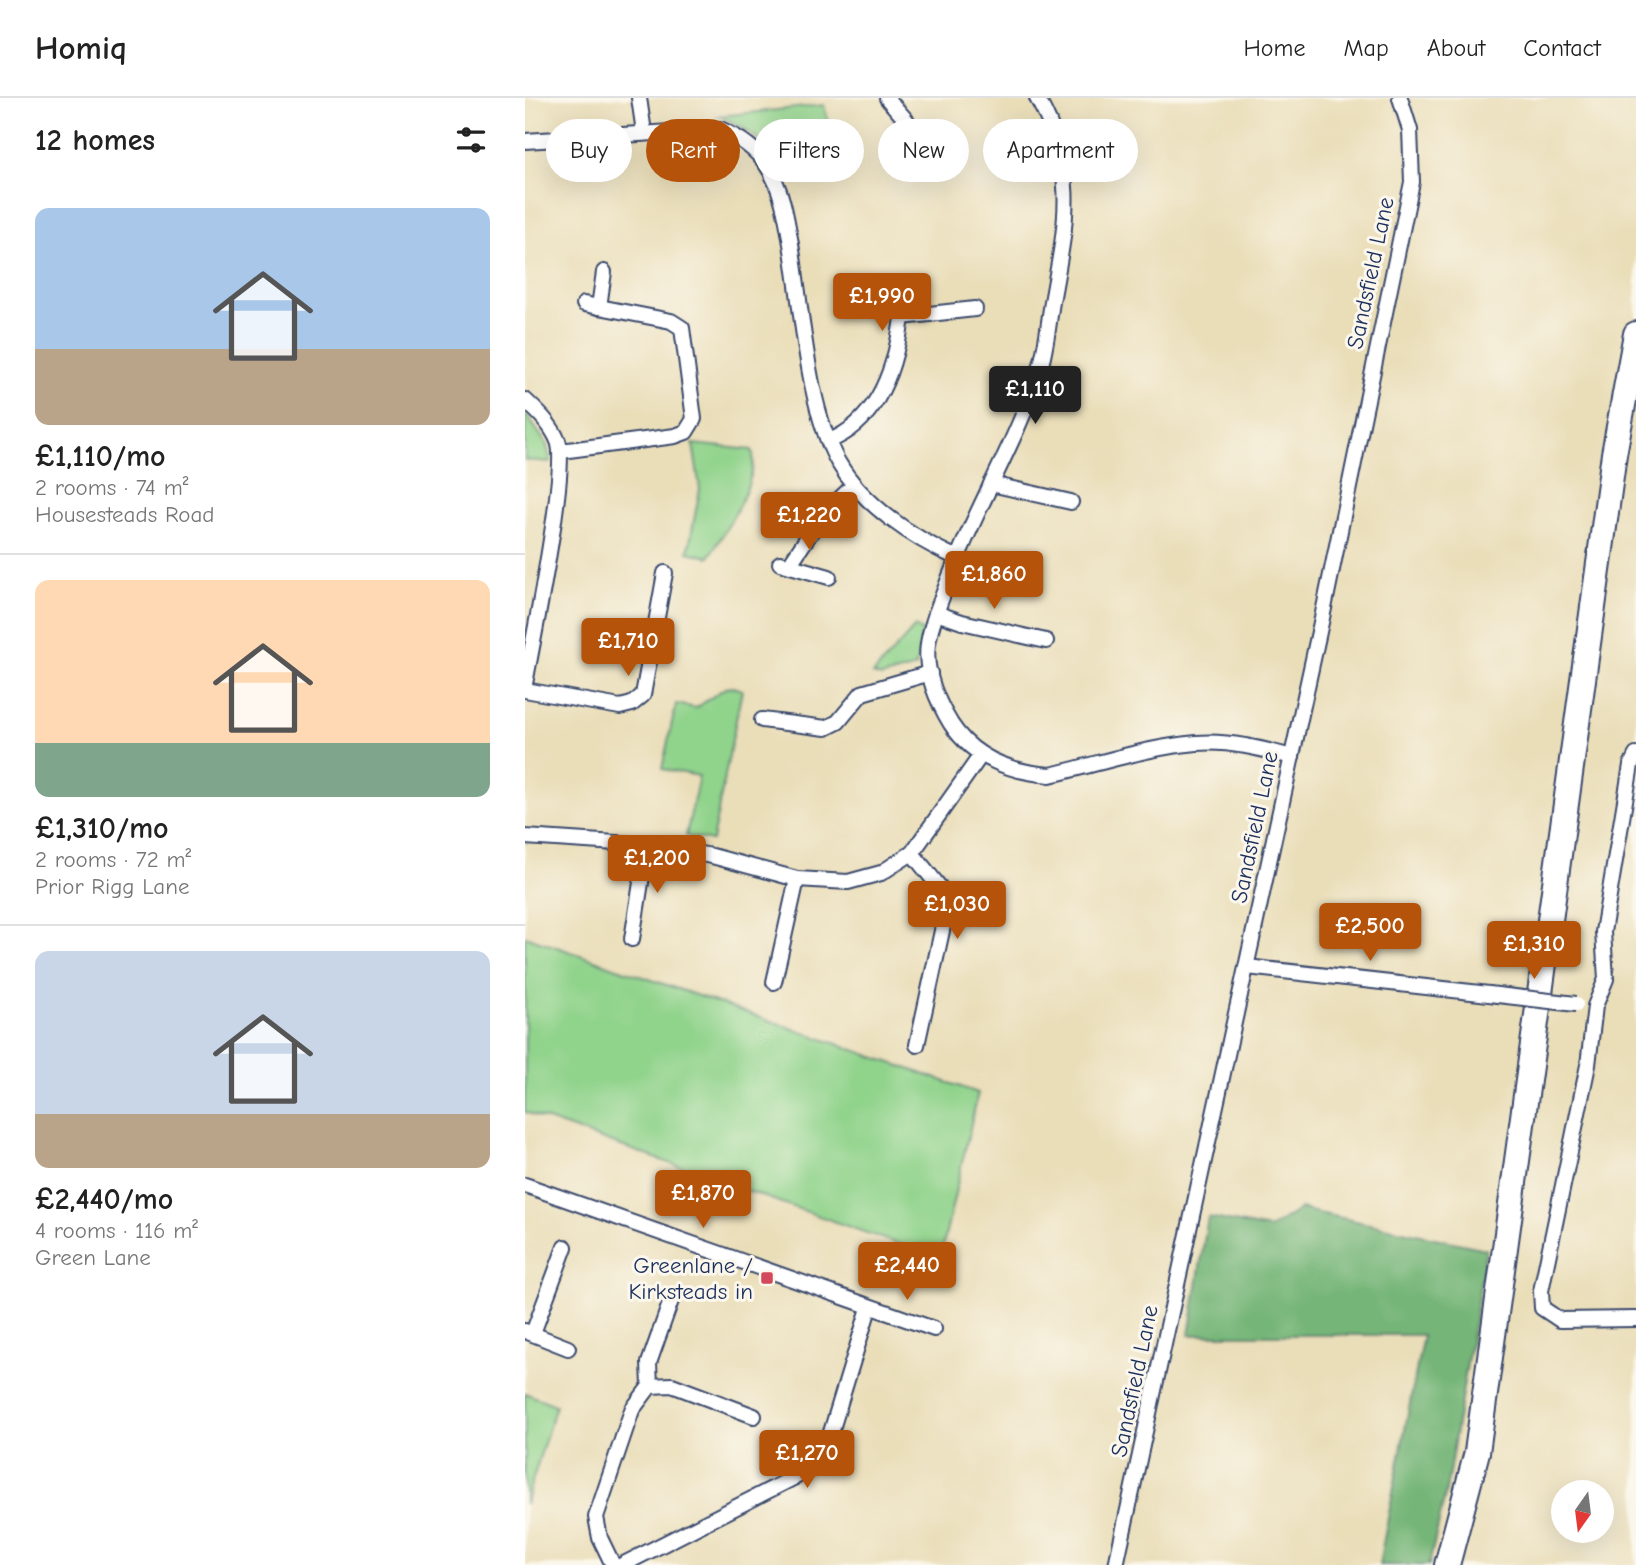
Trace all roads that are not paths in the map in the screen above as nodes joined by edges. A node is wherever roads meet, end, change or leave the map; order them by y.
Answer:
1 (639, 98) edge
2 (887, 98) edge
3 (1037, 98) edge
4 (1400, 98) edge
5 (908, 119) edge
6 (644, 132) junction
7 (525, 141) edge
8 (604, 272) dead end
9 (975, 309) dead end
10 (1636, 334) edge
11 (525, 400) edge
12 (829, 441) junction
13 (561, 451) junction
14 (991, 484) junction
15 (853, 485) junction
16 (1071, 502) dead end
17 (957, 558) junction
18 (665, 573) dead end
19 (829, 577) dead end
20 (936, 613) junction
21 (1046, 641) dead end
22 (527, 661) edge
23 (930, 673) junction
24 (525, 684) edge
25 (525, 690) edge
26 (762, 720) dead end
27 (981, 755) junction
28 (1636, 755) edge
29 (1292, 757) junction
30 (525, 837) edge
31 (647, 845) junction
32 (912, 853) junction
33 (797, 879) junction
34 (632, 939) dead end
35 (1247, 967) junction
36 (774, 982) dead end
37 (1595, 1006) junction
38 (917, 1045) dead end
39 (525, 1185) edge
40 (565, 1247) dead end
41 (673, 1295) dead end
42 (869, 1308) junction
43 (1636, 1319) edge
44 (934, 1329) dead end
45 (529, 1332) edge
46 (568, 1348) dead end
47 (650, 1385) junction
48 (754, 1416) dead end
49 (613, 1565) edge
50 (622, 1565) edge
51 (1116, 1565) edge
52 (1447, 1565) edge

1 - 6 street
2 - 5 street
3 - 14 street
4 - 29 street, Sandsfield Lane
6 - 7 street
6 - 12 street
8 - 13 street
9 - 12 street
10 - 52 highway
11 - 13 street
12 - 15 street
13 - 22 street
14 - 16 street
14 - 17 street
15 - 17 street
15 - 19 street
17 - 20 street
18 - 25 street
20 - 21 street
20 - 23 street
22 - 24 street
23 - 26 street
23 - 27 street
27 - 29 street
27 - 32 street
28 - 37 street
29 - 35 street, Sandsfield Lane
30 - 31 street
31 - 33 street
31 - 34 street
32 - 33 street
32 - 38 street
33 - 36 street
35 - 37 street, bridge
35 - 51 street, Sandsfield Lane
37 - 43 street
39 - 42 street
40 - 45 street
41 - 47 street
42 - 44 street
42 - 50 street
45 - 46 street
47 - 48 street
47 - 49 street

